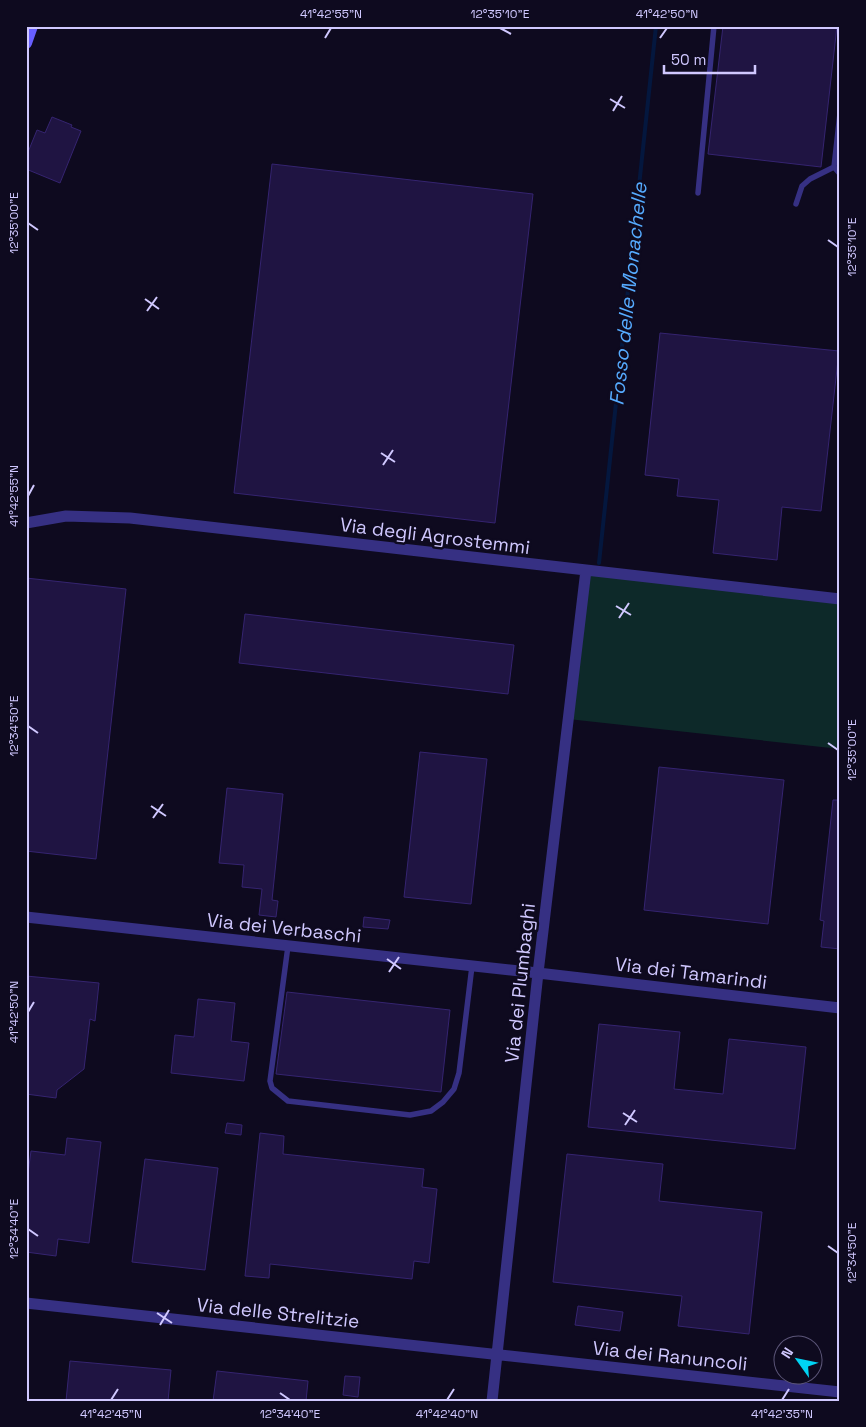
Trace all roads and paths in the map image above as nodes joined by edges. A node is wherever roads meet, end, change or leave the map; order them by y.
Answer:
1 (32, 26) edge
2 (714, 26) edge
3 (26, 43) edge
4 (840, 113) edge
5 (834, 167) junction
6 (840, 174) edge
7 (698, 193) dead end
8 (796, 204) dead end
9 (26, 523) edge
10 (586, 570) junction
11 (840, 599) edge
12 (26, 918) edge
13 (288, 946) junction
14 (472, 966) junction
15 (538, 973) junction
16 (840, 1008) edge
17 (26, 1303) edge
18 (497, 1354) junction
19 (840, 1392) edge
20 (492, 1401) edge

1 - 3 main road
2 - 7 lane
4 - 5 lane
5 - 6 lane
5 - 8 lane
9 - 10 street, Via degli Agrostemmi
10 - 11 street, Via degli Agrostemmi
10 - 15 street, Via dei Plumbaghi
12 - 13 street, Via dei Verbaschi
13 - 14 street, Via dei Verbaschi
13 - 14 lane
14 - 15 street, Via dei Verbaschi
15 - 16 street, Via dei Tamarindi
15 - 18 street, Via dei Plumbaghi
17 - 18 street, Via delle Strelitzie
18 - 19 street, Via dei Ranuncoli
18 - 20 street, Via dei Plumbaghi

